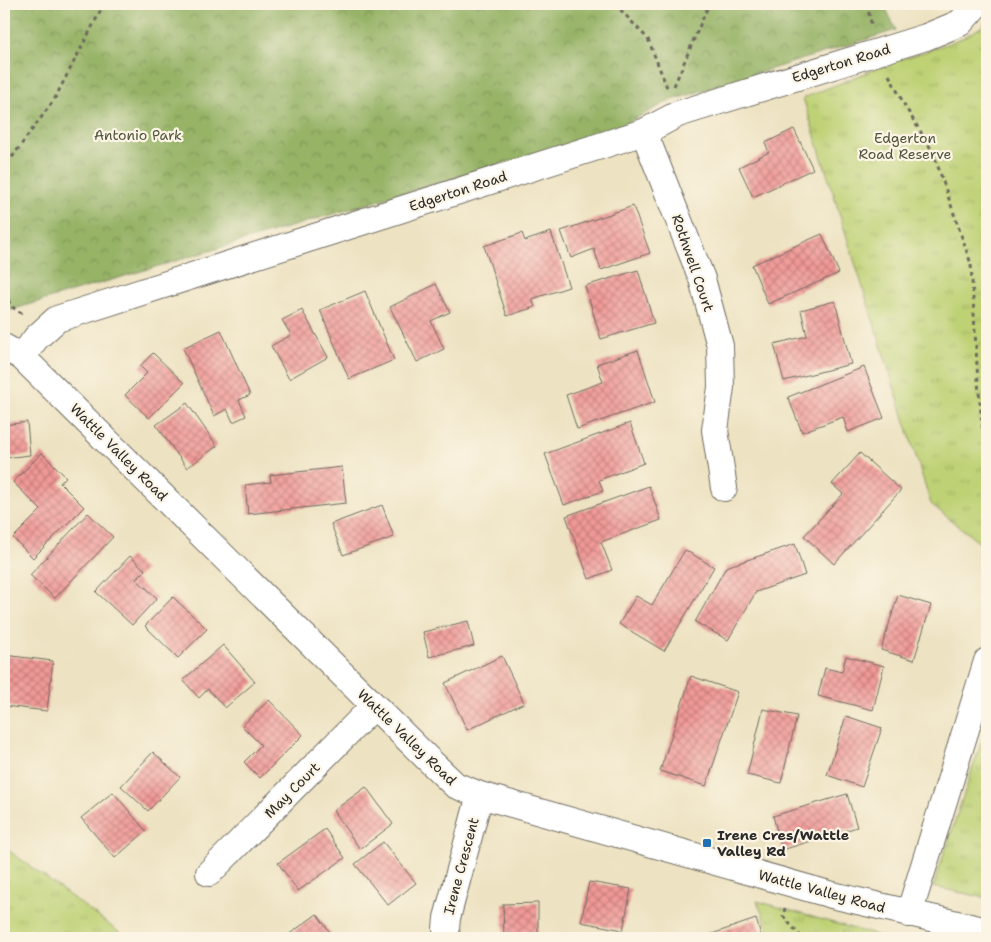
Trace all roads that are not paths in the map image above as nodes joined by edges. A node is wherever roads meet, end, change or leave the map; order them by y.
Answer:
1 (976, 4) edge
2 (644, 132) junction
3 (13, 352) edge
4 (724, 488) dead end
5 (987, 662) edge
6 (374, 706) junction
7 (480, 795) junction
8 (209, 874) dead end
9 (909, 914) junction
10 (987, 932) edge
11 (447, 938) edge

1 - 2 street, Edgerton Road
2 - 3 street, Edgerton Road
2 - 4 street, Rothwell Court
3 - 6 street, Wattle Valley Road
5 - 9 street
6 - 7 street, Wattle Valley Road
6 - 8 street, May Court
7 - 9 street, Wattle Valley Road
7 - 11 street, Irene Crescent
9 - 10 street, Wattle Valley Road

